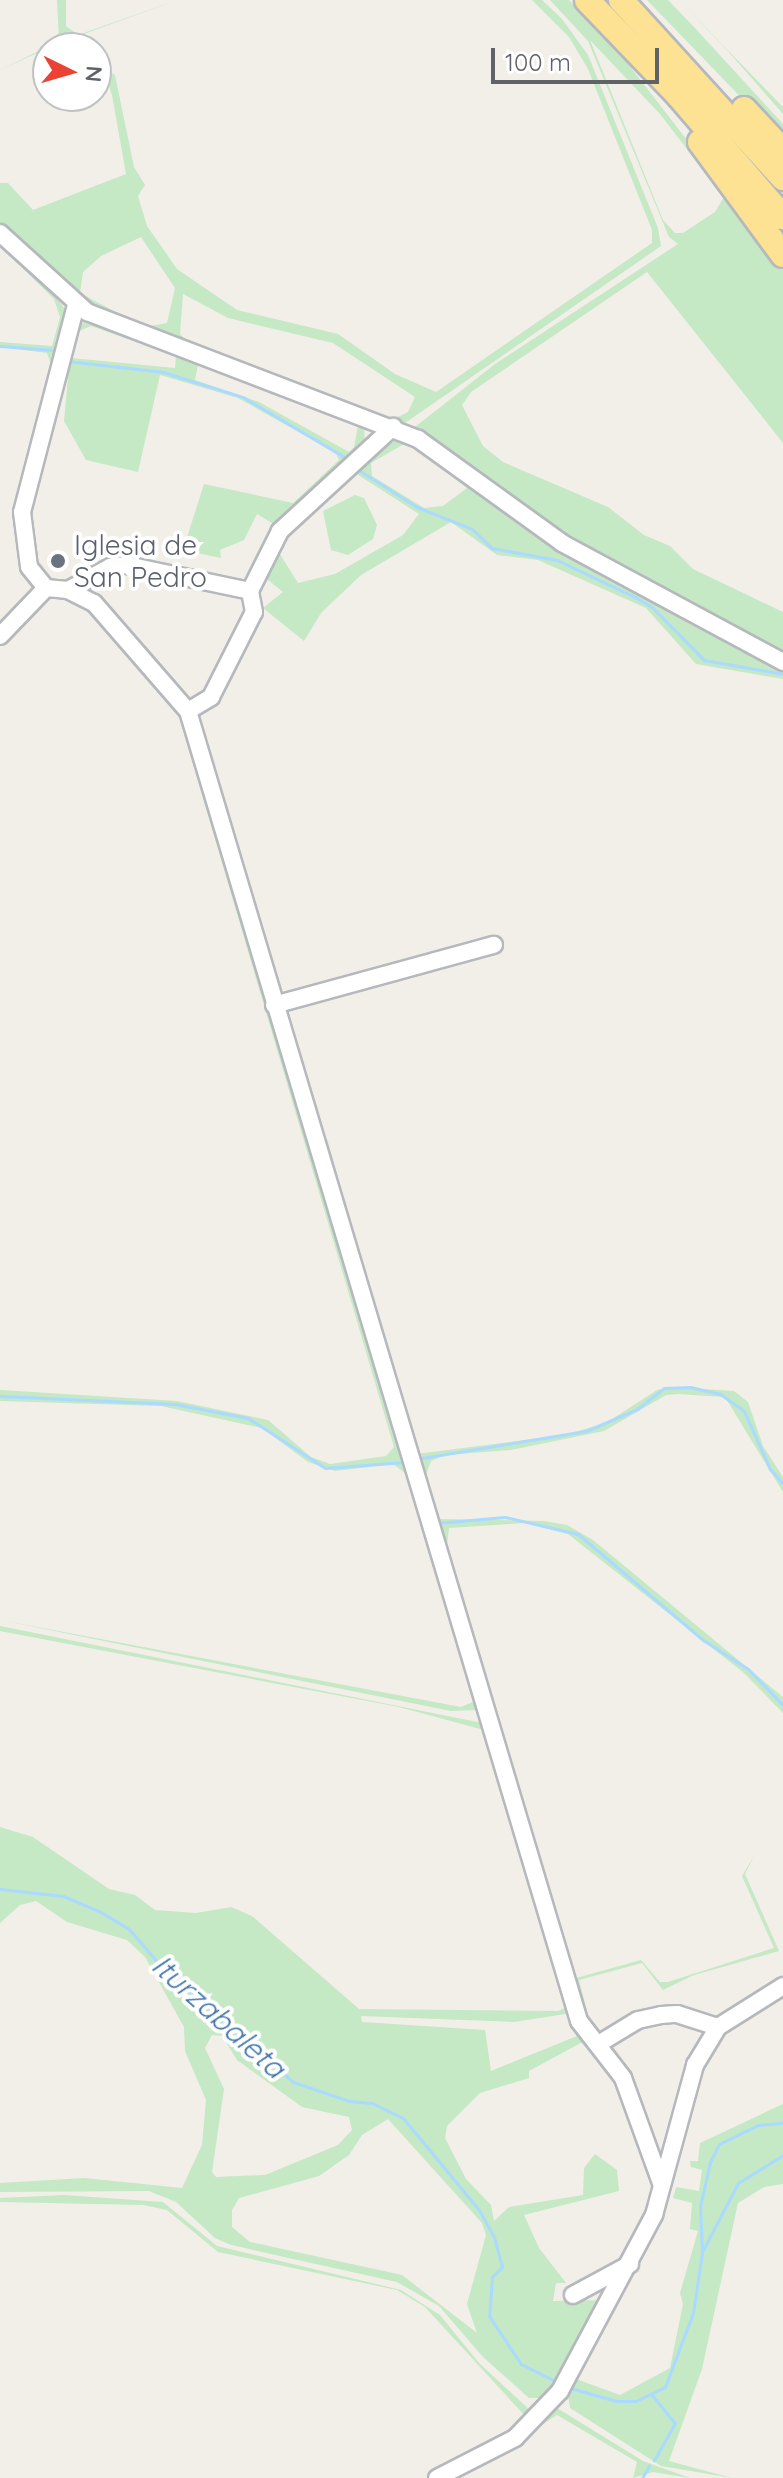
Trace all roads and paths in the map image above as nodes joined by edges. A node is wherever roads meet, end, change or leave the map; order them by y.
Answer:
1 (587, 0) edge
2 (621, 0) edge
3 (636, 0) edge
4 (623, 37) junction
5 (783, 151) edge
6 (783, 178) edge
7 (783, 217) edge
8 (0, 233) edge
9 (783, 255) edge
10 (76, 305) junction
11 (393, 427) junction
12 (46, 588) junction
13 (68, 590) junction
14 (250, 591) junction
15 (0, 636) edge
16 (783, 662) edge
17 (188, 711) junction
18 (494, 945) dead end
19 (274, 1005) junction
20 (783, 1986) edge
21 (718, 2027) junction
22 (600, 2043) junction
23 (661, 2183) junction
24 (631, 2263) junction
25 (573, 2295) dead end
26 (437, 2478) edge

1 - 4 highway
2 - 6 highway
3 - 5 highway
4 - 7 highway
4 - 9 highway
8 - 10 street
10 - 11 street
10 - 12 street
11 - 14 street
11 - 16 street
12 - 13 street
12 - 15 street
13 - 14 street
13 - 17 street
14 - 17 street
17 - 19 street
18 - 19 street
19 - 22 street
20 - 21 street
21 - 22 street
21 - 23 street
22 - 23 street
23 - 24 street
24 - 25 street
24 - 26 street

